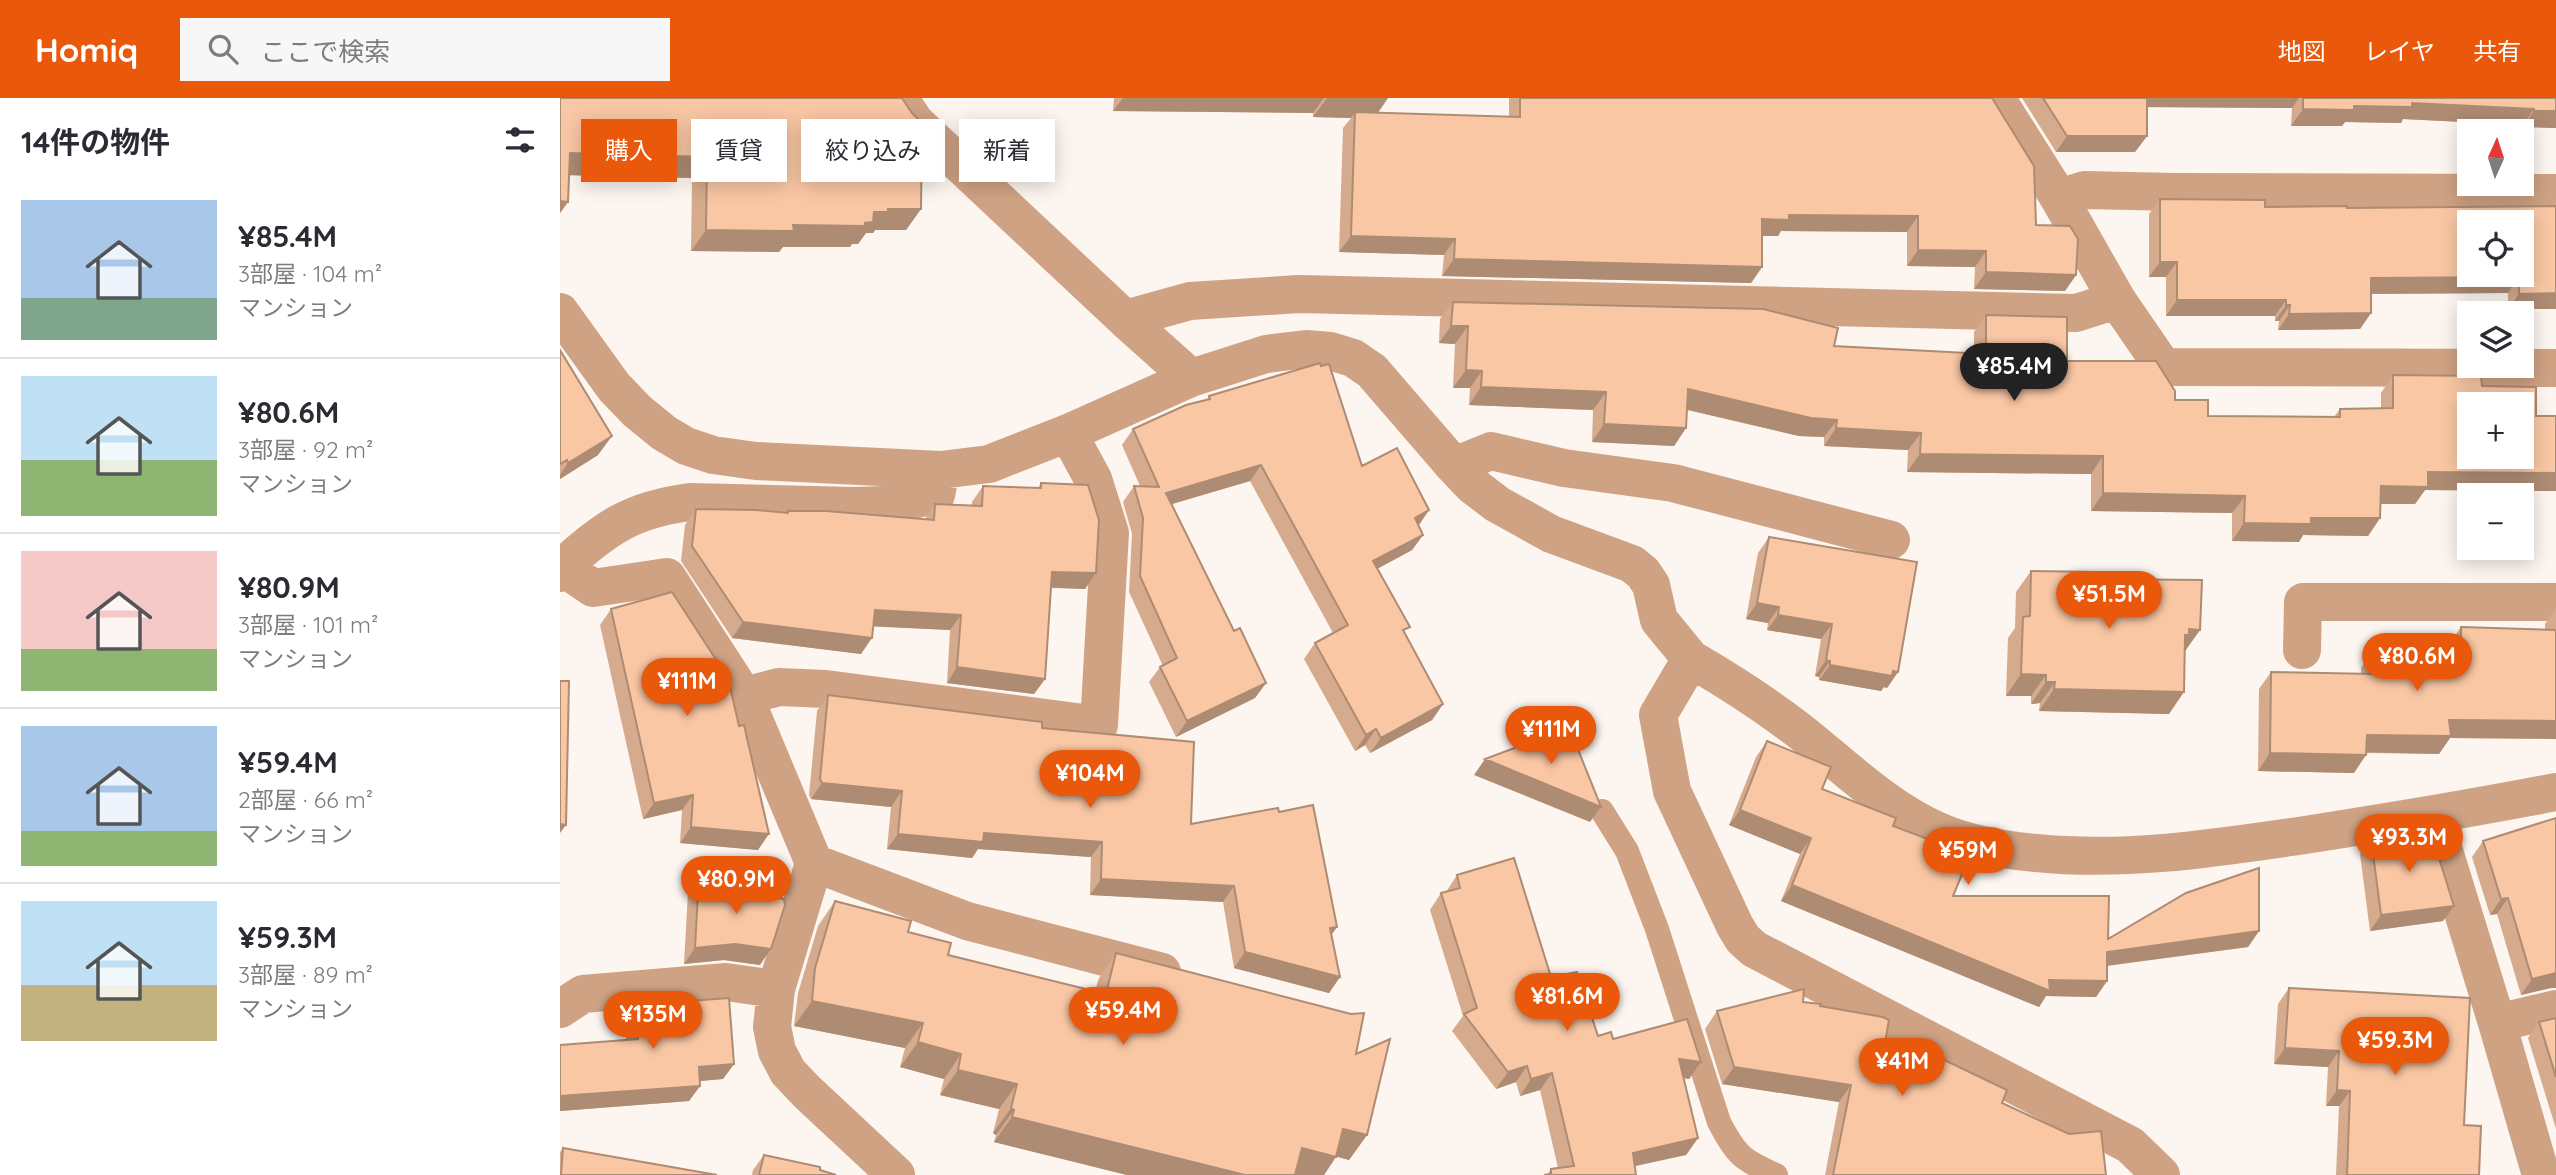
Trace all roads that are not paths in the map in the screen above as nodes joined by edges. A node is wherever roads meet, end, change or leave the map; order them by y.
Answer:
1 (899, 98) edge
2 (1996, 98) edge
3 (2556, 193) edge
4 (2059, 198) junction
5 (2117, 300) junction
6 (560, 312) edge
7 (1125, 319) junction
8 (2556, 368) edge
9 (1191, 378) junction
10 (1068, 433) junction
11 (1454, 466) junction
12 (941, 470) junction
13 (1891, 540) dead end
14 (561, 570) edge
15 (2556, 602) edge
16 (2302, 650) dead end
17 (1691, 659) junction
18 (744, 696) junction
19 (2556, 792) edge
20 (1602, 811) dead end
21 (2434, 815) junction
22 (814, 863) junction
23 (1193, 980) edge
24 (776, 989) junction
25 (560, 1009) edge
26 (2556, 1009) edge
27 (2497, 1023) junction
28 (896, 1175) edge
29 (1776, 1175) edge
30 (2161, 1175) edge
31 (2540, 1175) edge

1 - 7 street
2 - 4 street
3 - 4 street
4 - 5 street
5 - 7 street
5 - 8 street
6 - 12 street
7 - 9 street
9 - 10 street
9 - 11 street
10 - 12 street
10 - 18 street
11 - 13 street
11 - 17 street
12 - 14 street
14 - 18 street
15 - 16 street
17 - 21 street
17 - 30 street
18 - 22 street
19 - 21 street
20 - 29 lane
21 - 27 street
22 - 23 street
22 - 24 street
24 - 25 street
24 - 28 street
26 - 27 street
27 - 31 street

